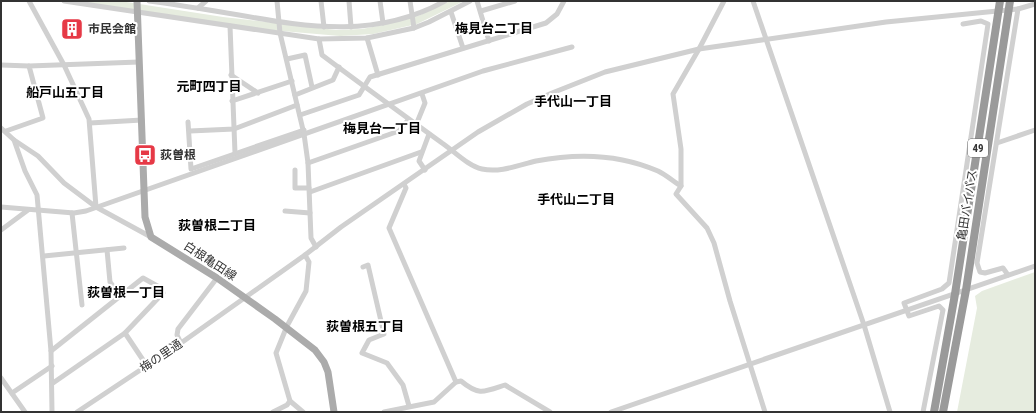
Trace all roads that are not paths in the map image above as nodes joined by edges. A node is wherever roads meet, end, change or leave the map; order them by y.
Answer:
1 (29, 1) edge
2 (64, 1) edge
3 (137, 1) edge
4 (149, 1) edge
5 (206, 1) edge
6 (277, 1) edge
7 (321, 1) edge
8 (349, 1) edge
9 (380, 1) edge
10 (410, 1) edge
11 (444, 1) edge
12 (470, 1) edge
13 (477, 1) edge
14 (515, 1) edge
15 (564, 1) edge
16 (724, 1) edge
17 (753, 1) edge
18 (1035, 4) edge
19 (1000, 5) edge
20 (1009, 5) edge
21 (198, 8) junction
22 (1018, 9) junction
23 (481, 11) junction
24 (451, 12) junction
25 (137, 13) junction
26 (412, 16) junction
27 (279, 22) junction
28 (383, 23) junction
29 (963, 24) dead end
30 (230, 26) junction
31 (324, 27) junction
32 (352, 27) junction
33 (414, 28) junction
34 (280, 33) junction
35 (367, 38) junction
36 (319, 39) junction
37 (767, 40) junction
38 (489, 41) junction
39 (572, 47) dead end
40 (463, 48) junction
41 (700, 49) junction
42 (286, 59) junction
43 (140, 62) junction
44 (1, 65) edge
45 (64, 65) junction
46 (29, 66) junction
47 (338, 67) junction
48 (378, 74) junction
49 (231, 75) junction
50 (292, 81) junction
51 (364, 86) junction
52 (312, 87) junction
53 (258, 93) junction
54 (422, 94) junction
55 (295, 95) junction
56 (232, 101) junction
57 (297, 104) junction
58 (389, 105) junction
59 (300, 115) junction
60 (142, 120) junction
61 (408, 120) junction
62 (188, 122) dead end
63 (90, 123) junction
64 (416, 125) junction
65 (234, 128) junction
66 (3, 130) edge
67 (190, 130) junction
68 (1035, 130) edge
69 (304, 132) junction
70 (429, 134) junction
71 (14, 140) junction
72 (997, 143) junction
73 (968, 150) dead end
74 (453, 151) junction
75 (421, 152) junction
76 (235, 153) junction
77 (308, 163) junction
78 (295, 170) dead end
79 (425, 170) junction
80 (404, 184) junction
81 (681, 186) junction
82 (145, 189) junction
83 (310, 190) junction
84 (96, 206) junction
85 (1, 207) edge
86 (28, 210) junction
87 (39, 211) junction
88 (285, 211) dead end
89 (72, 213) junction
90 (310, 214) junction
91 (958, 217) dead end
92 (1, 230) edge
93 (151, 237) junction
94 (316, 247) junction
95 (124, 248) dead end
96 (107, 250) junction
97 (76, 252) junction
98 (305, 255) junction
99 (44, 256) junction
100 (1035, 266) edge
101 (363, 267) dead end
102 (1008, 275) junction
103 (217, 278) junction
104 (966, 290) junction
105 (955, 294) junction
106 (120, 296) junction
107 (244, 297) junction
108 (82, 305) dead end
109 (905, 311) junction
110 (864, 325) junction
111 (286, 329) junction
112 (125, 333) junction
113 (181, 343) junction
114 (956, 347) junction
115 (52, 352) junction
116 (751, 365) junction
117 (52, 366) junction
118 (147, 366) junction
119 (2, 380) edge
120 (53, 382) junction
121 (456, 382) junction
122 (12, 394) junction
123 (290, 401) junction
124 (409, 406) junction
125 (25, 412) edge
126 (52, 412) edge
127 (77, 412) edge
128 (273, 412) edge
129 (303, 412) edge
130 (334, 412) edge
131 (384, 412) edge
132 (550, 412) edge
133 (611, 412) edge
134 (765, 412) edge
135 (890, 412) edge
136 (923, 412) edge
137 (934, 412) edge
138 (943, 412) edge
139 (948, 412) edge

1 - 45 street
2 - 25 street
3 - 25 main road
4 - 21 street
5 - 21 street
6 - 27 street
7 - 31 street
8 - 32 street
9 - 28 street
10 - 26 street
11 - 26 street
12 - 24 street
13 - 23 street
14 - 23 street
15 - 38 street
16 - 41 street
17 - 37 street
18 - 22 street, 梅の里通
19 - 20 street, 梅の里通
19 - 37 street, 梅の里通
19 - 105 highway, 亀田バイパス / 49
20 - 22 street, 梅の里通
20 - 104 highway, 亀田バイパス / 49
21 - 27 street
22 - 72 street
23 - 38 street
24 - 33 street
24 - 40 street
25 - 30 street
25 - 43 main road
26 - 28 street
26 - 33 street
27 - 31 street
27 - 34 street
28 - 32 street
29 - 109 street
30 - 34 street
30 - 49 street
31 - 32 street
33 - 35 street
34 - 36 street
34 - 42 street
35 - 36 street
35 - 48 street
36 - 47 street
37 - 41 street, 梅の里通
37 - 110 street
38 - 40 street
39 - 54 street
40 - 48 street
41 - 74 street, 梅の里通
41 - 81 street
42 - 50 street
42 - 52 street
43 - 45 street
43 - 60 main road
44 - 46 street
45 - 46 street
45 - 63 street
46 - 66 street
47 - 51 street
47 - 52 street
48 - 51 street
49 - 53 street
49 - 56 street
50 - 53 street
50 - 55 street
51 - 58 street
51 - 59 street
52 - 55 street
53 - 56 street
54 - 58 street
54 - 64 street
55 - 57 street
56 - 65 street
57 - 59 street
57 - 65 street
58 - 61 street
58 - 69 street
59 - 69 street
60 - 63 street
60 - 82 main road
61 - 64 street
61 - 77 street
62 - 67 street
63 - 84 street
64 - 70 street
65 - 67 street
65 - 76 street
66 - 71 street
67 - 76 street
68 - 72 street
69 - 76 street
69 - 77 street
69 - 82 street
70 - 74 street
70 - 75 street
71 - 84 street
71 - 87 street
72 - 102 street
73 - 91 street
74 - 79 street, 梅の里通
74 - 81 street
75 - 79 street
75 - 83 street
77 - 83 street
78 - 83 street
79 - 80 street, 梅の里通
80 - 94 street, 梅の里通
80 - 121 street
81 - 116 street
82 - 84 street
82 - 93 main road
83 - 90 street
84 - 89 street
84 - 93 street
85 - 86 street
86 - 87 street
86 - 92 street
87 - 89 street
87 - 99 street
88 - 90 street
89 - 97 street
90 - 94 street
93 - 103 main road, 白根亀田線
94 - 98 street, 梅の里通
95 - 96 street
96 - 97 street
96 - 106 street
97 - 99 street
97 - 108 street
98 - 107 street, 梅の里通
98 - 111 street
99 - 115 street
100 - 102 street
101 - 124 street
102 - 104 street
103 - 107 main road, 白根亀田線
103 - 113 street
104 - 105 street
104 - 114 highway, 亀田バイパス / 49
105 - 109 street
105 - 137 highway, 亀田バイパス / 49
106 - 112 street
106 - 115 street
107 - 111 main road, 白根亀田線
107 - 113 street, 梅の里通
109 - 110 street
109 - 136 street
110 - 116 street
110 - 135 street
111 - 123 street
111 - 130 main road, 白根亀田線
112 - 118 street
112 - 120 street
113 - 118 street, 梅の里通
114 - 138 highway, 亀田バイパス / 49
114 - 139 highway
115 - 117 street
116 - 133 street
116 - 134 street
117 - 120 street
117 - 122 street
118 - 127 street, 梅の里通
119 - 122 street
120 - 126 street
121 - 124 street
121 - 132 street
122 - 125 street
123 - 128 street
123 - 129 street
124 - 131 street

